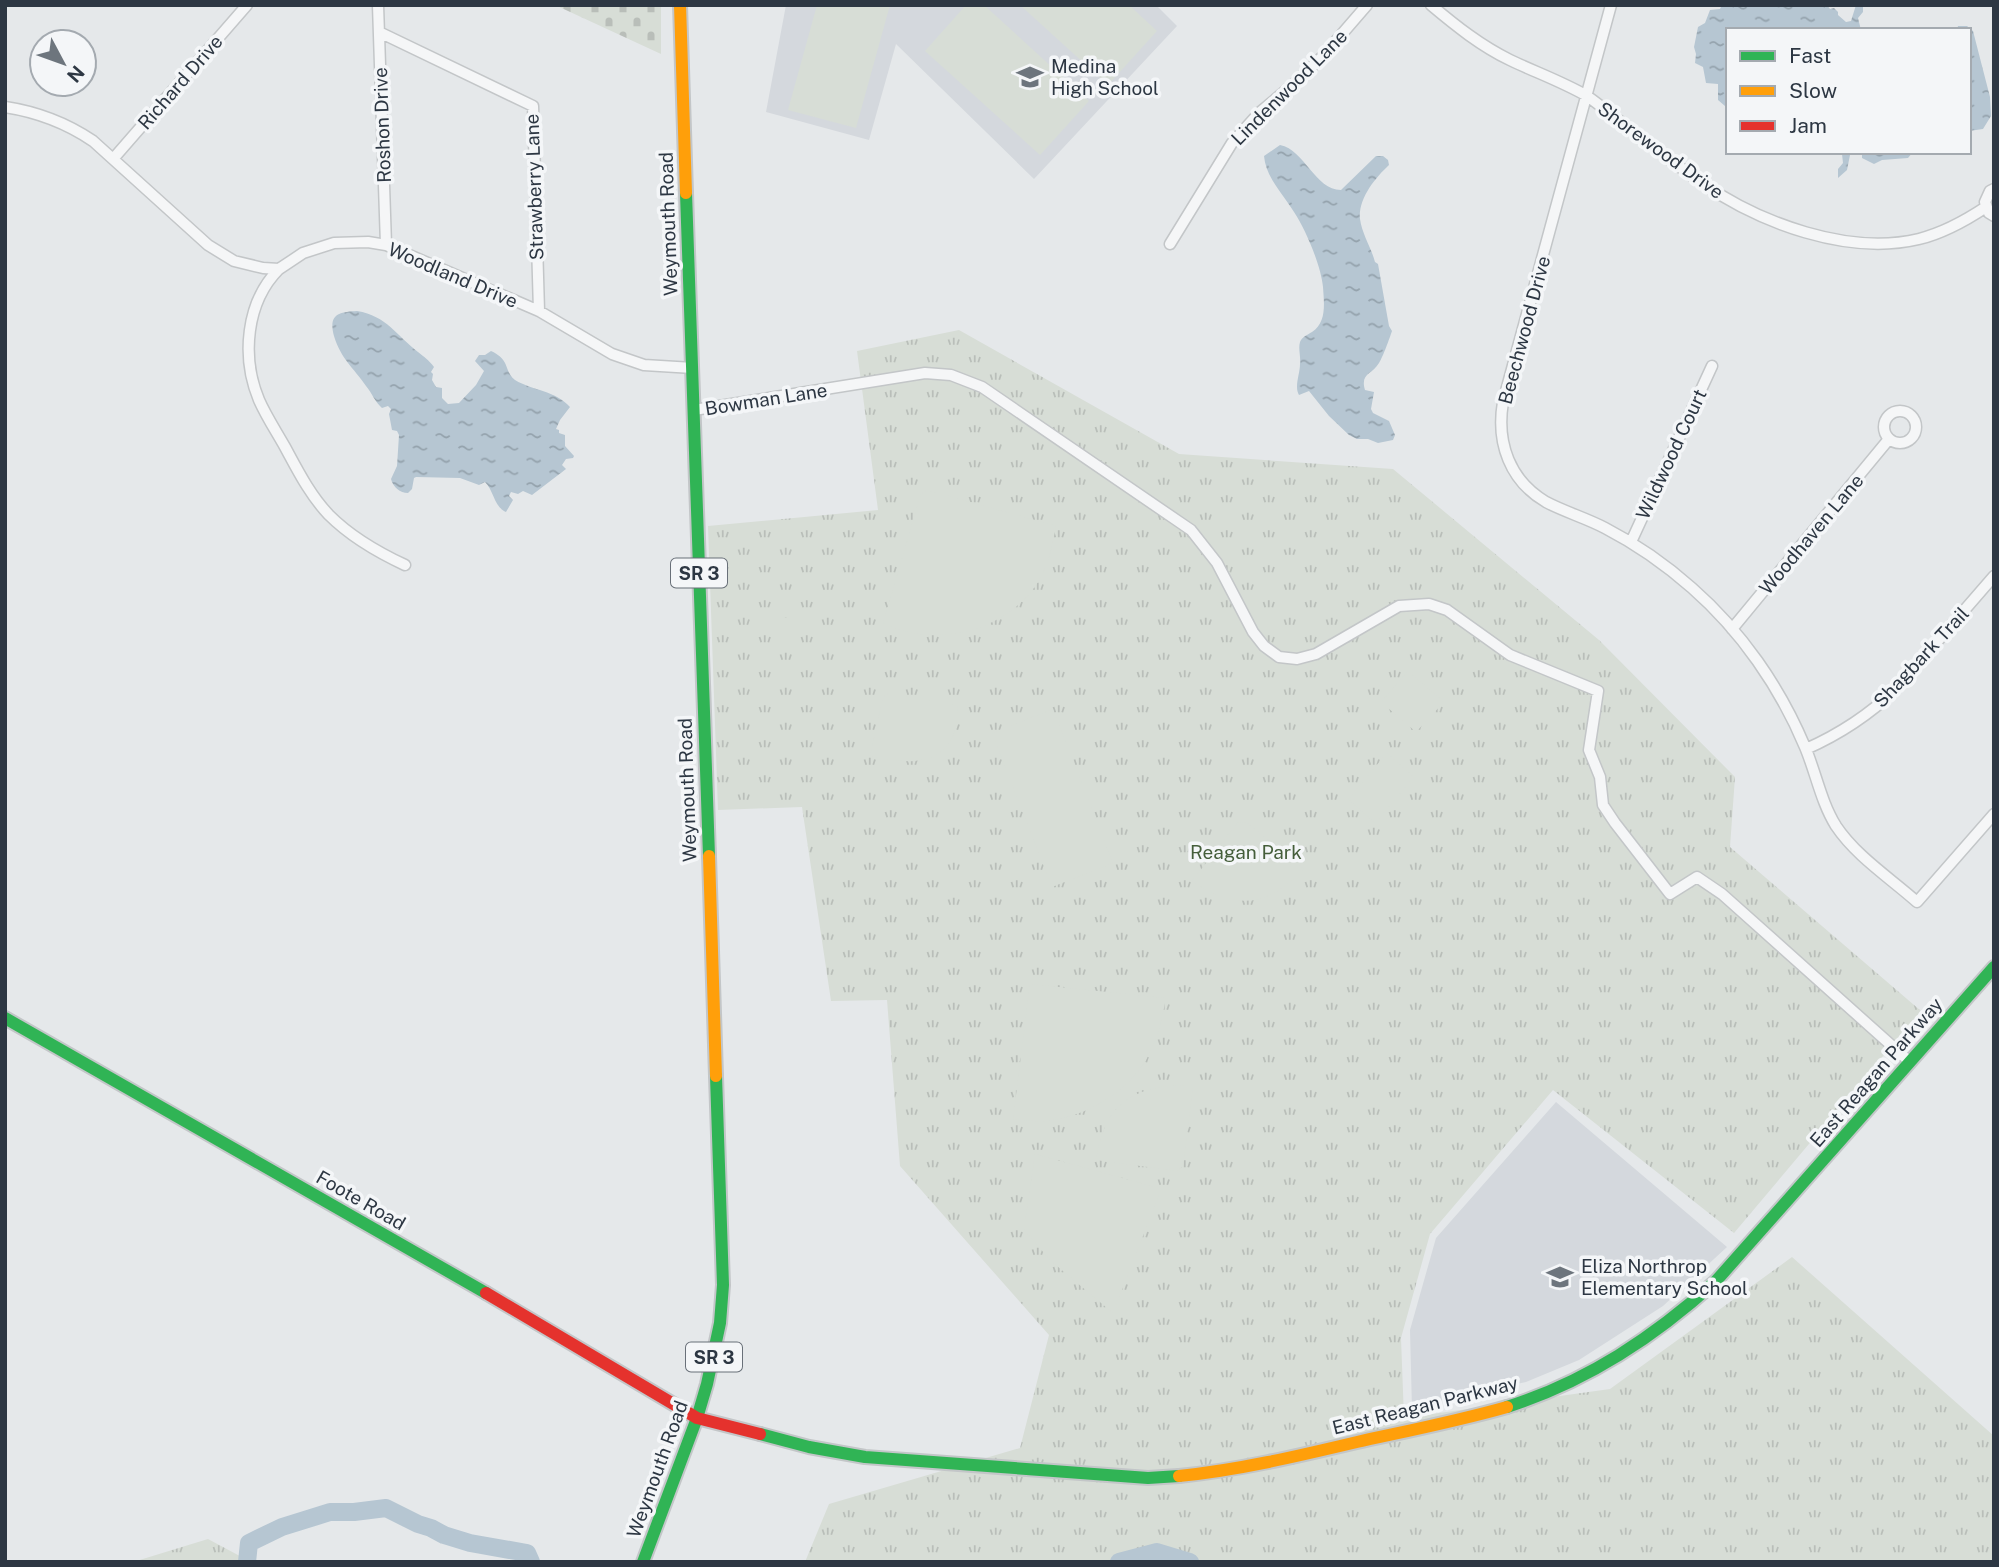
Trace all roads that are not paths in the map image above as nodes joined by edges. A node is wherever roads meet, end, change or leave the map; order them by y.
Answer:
1 (247, 5) edge
2 (378, 5) edge
3 (680, 5) edge
4 (1367, 5) edge
5 (1431, 5) edge
6 (1611, 5) edge
7 (379, 32) junction
8 (1586, 96) junction
9 (5, 107) edge
10 (113, 159) junction
11 (1994, 189) edge
12 (1986, 207) junction
13 (1994, 216) edge
14 (1170, 244) dead end
15 (386, 246) junction
16 (248, 265) junction
17 (279, 269) junction
18 (261, 294) junction
19 (539, 311) junction
20 (1712, 366) dead end
21 (693, 368) junction
22 (694, 410) junction
23 (1889, 439) dead end
24 (1630, 542) junction
25 (405, 565) dead end
26 (1994, 576) edge
27 (1732, 629) junction
28 (1806, 749) junction
29 (1994, 814) edge
30 (1994, 967) edge
31 (5, 1018) edge
32 (1910, 1062) junction
33 (696, 1418) junction
34 (643, 1562) edge

1 - 10 street, Richard Drive
2 - 7 street, Roshon Drive
3 - 21 street, Weymouth Road / SR 3
4 - 14 street, Lindenwood Lane
5 - 8 street, Shorewood Drive
6 - 8 street, Beechwood Drive
7 - 15 street, Roshon Drive
7 - 19 street, Strawberry Lane
8 - 12 street, Shorewood Drive
8 - 24 street, Beechwood Drive
9 - 10 street
10 - 16 street
11 - 12 street
12 - 13 street
15 - 17 street, Woodland Drive
15 - 19 street, Woodland Drive
16 - 17 street
16 - 18 street
17 - 18 street
18 - 25 street
19 - 21 street, Woodland Drive
20 - 24 street, Wildwood Court
21 - 22 street, Weymouth Road / SR 3
22 - 32 street, Bowman Lane
22 - 33 street, Weymouth Road / SR 3
23 - 27 street, Woodhaven Lane
24 - 27 street, Beechwood Drive
26 - 28 street, Shagbark Trail
27 - 28 street, Beechwood Drive
28 - 29 street, Beechwood Drive
30 - 32 street, East Reagan Parkway
31 - 33 street, Foote Road
32 - 33 street, East Reagan Parkway
33 - 34 street, Weymouth Road / SR 3

